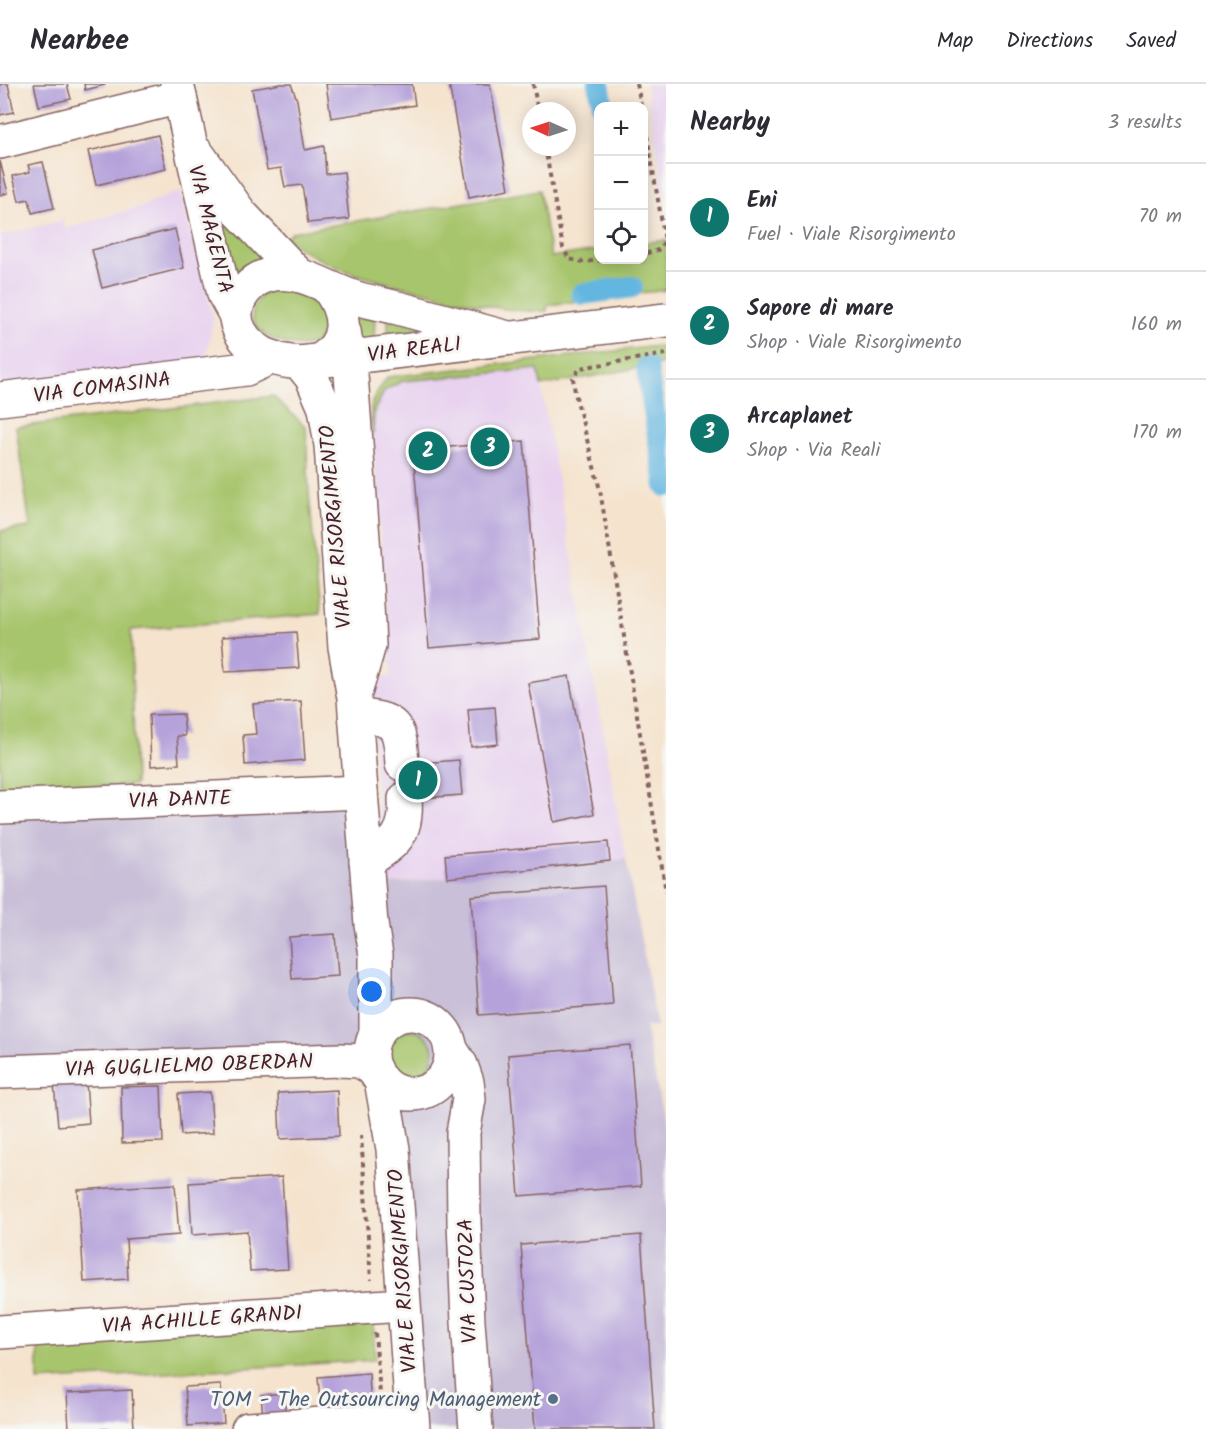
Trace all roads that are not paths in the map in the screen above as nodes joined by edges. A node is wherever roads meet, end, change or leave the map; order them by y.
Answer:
1 (178, 90) edge
2 (0, 142) edge
3 (191, 144) junction
4 (313, 281) junction
5 (666, 320) edge
6 (237, 322) junction
7 (508, 338) junction
8 (327, 361) junction
9 (203, 375) junction
10 (0, 399) edge
11 (355, 706) junction
12 (402, 764) dead end
13 (361, 792) junction
14 (405, 799) dead end
15 (0, 807) edge
16 (366, 862) junction
17 (376, 955) junction
18 (413, 1014) junction
19 (376, 1035) junction
20 (452, 1051) junction
21 (0, 1072) edge
22 (378, 1075) junction
23 (424, 1092) junction
24 (463, 1133) junction
25 (393, 1149) junction
26 (403, 1305) junction
27 (0, 1332) edge
28 (413, 1424) edge
29 (248, 1429) edge
30 (476, 1429) edge

1 - 2 street
1 - 3 street, VIA MAGENTA
3 - 4 street, VIA MAGENTA
3 - 6 street, VIA MAGENTA
4 - 6 street
4 - 7 street, VIA REALI
4 - 8 street
5 - 7 street, VIA REALI
6 - 8 street
6 - 9 street
7 - 8 street, VIA REALI
8 - 9 street, VIA REALI
8 - 11 street, VIALE RISORGIMENTO
8 - 11 street, VIALE RISORGIMENTO
9 - 10 street, VIA COMASINA
11 - 12 street
11 - 13 street, VIALE RISORGIMENTO
13 - 15 street, VIA DANTE
13 - 16 street, VIALE RISORGIMENTO
14 - 16 street
16 - 17 street, VIALE RISORGIMENTO
17 - 18 street
17 - 19 street
18 - 19 street
18 - 20 street
19 - 22 street
20 - 23 street
20 - 24 street
21 - 22 street, VIA GUGLIELMO OBERDAN
22 - 23 street
22 - 25 street, VIALE RISORGIMENTO
23 - 24 street
23 - 25 street
24 - 30 street, VIA CUSTOZA
25 - 26 street, VIALE RISORGIMENTO
26 - 27 street, VIA ACHILLE GRANDI
26 - 28 street, VIALE RISORGIMENTO
28 - 29 street

